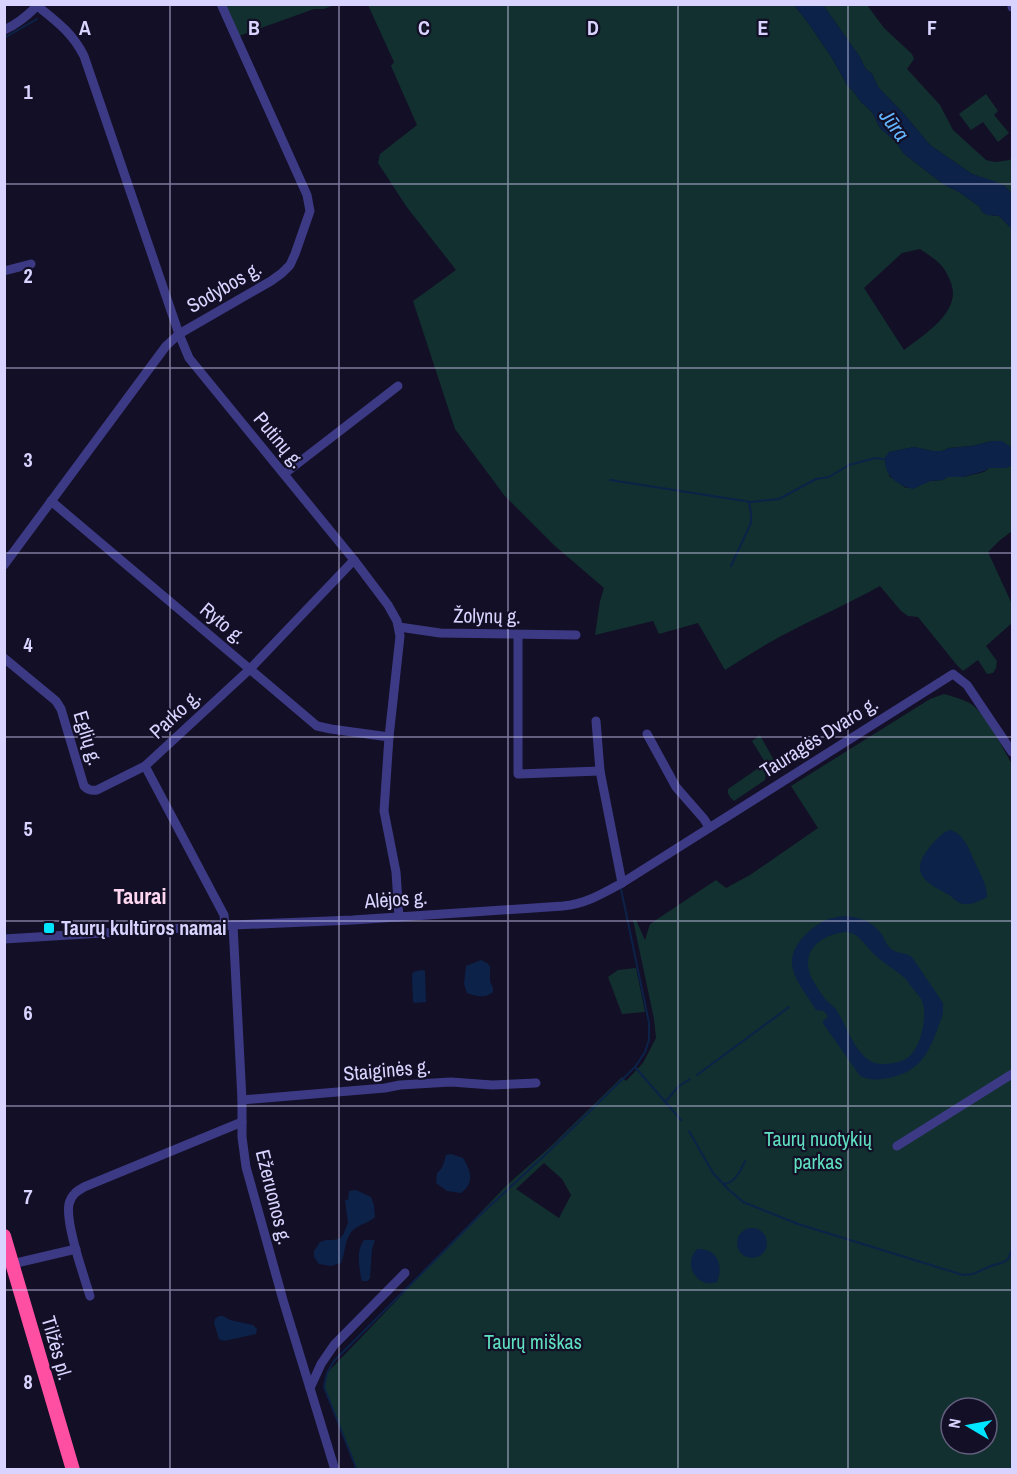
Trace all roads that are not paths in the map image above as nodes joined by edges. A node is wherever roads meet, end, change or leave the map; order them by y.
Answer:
1 (221, 4) edge
2 (36, 5) edge
3 (4, 30) edge
4 (31, 264) dead end
5 (4, 271) edge
6 (179, 334) junction
7 (398, 386) dead end
8 (284, 474) junction
9 (51, 501) junction
10 (354, 560) junction
11 (4, 565) edge
12 (399, 627) junction
13 (518, 634) junction
14 (576, 635) dead end
15 (4, 658) edge
16 (250, 669) junction
17 (596, 721) dead end
18 (647, 734) dead end
19 (389, 737) junction
20 (1012, 752) edge
21 (145, 766) junction
22 (600, 771) junction
23 (709, 827) junction
24 (622, 883) junction
25 (399, 916) junction
26 (229, 925) junction
27 (4, 939) edge
28 (1012, 1074) edge
29 (536, 1083) dead end
30 (242, 1101) junction
31 (242, 1122) junction
32 (897, 1146) dead end
33 (4, 1236) edge
34 (76, 1249) junction
35 (12, 1264) junction
36 (405, 1273) dead end
37 (90, 1296) dead end
38 (310, 1388) junction
39 (72, 1470) edge
40 (335, 1470) edge

1 - 6 street, Sodybos g.
2 - 3 street
2 - 6 street, Putinų g.
4 - 5 street
6 - 8 street, Putinų g.
6 - 9 street, Sodybos g.
7 - 8 street
8 - 10 street, Putinų g.
9 - 11 street, Sodybos g.
9 - 16 street, Ryto g.
10 - 12 street, Putinų g.
10 - 16 street, Parko g.
12 - 13 street, Žolynų g.
12 - 19 street
13 - 14 street, Žolynų g.
13 - 22 street
15 - 21 street, Eglių g.
16 - 19 street, Ryto g.
16 - 21 street, Parko g.
17 - 22 street
18 - 23 street
19 - 25 street
20 - 23 street, Tauragės Dvaro g.
21 - 26 street, Parko g.
22 - 24 street
23 - 24 street, Tauragės Dvaro g.
24 - 25 street, Alėjos g.
25 - 26 street, Alėjos g.
26 - 27 street, Alėjos g.
26 - 30 street, Ežeruonos g.
28 - 32 street
29 - 30 street, Staiginės g.
30 - 31 street, Ežeruonos g.
31 - 34 street
31 - 38 street, Ežeruonos g.
33 - 35 highway, Tilžės pl.
34 - 35 street
34 - 37 street
35 - 39 highway, Tilžės pl.
36 - 38 street
38 - 40 street, Ežeruonos g.

